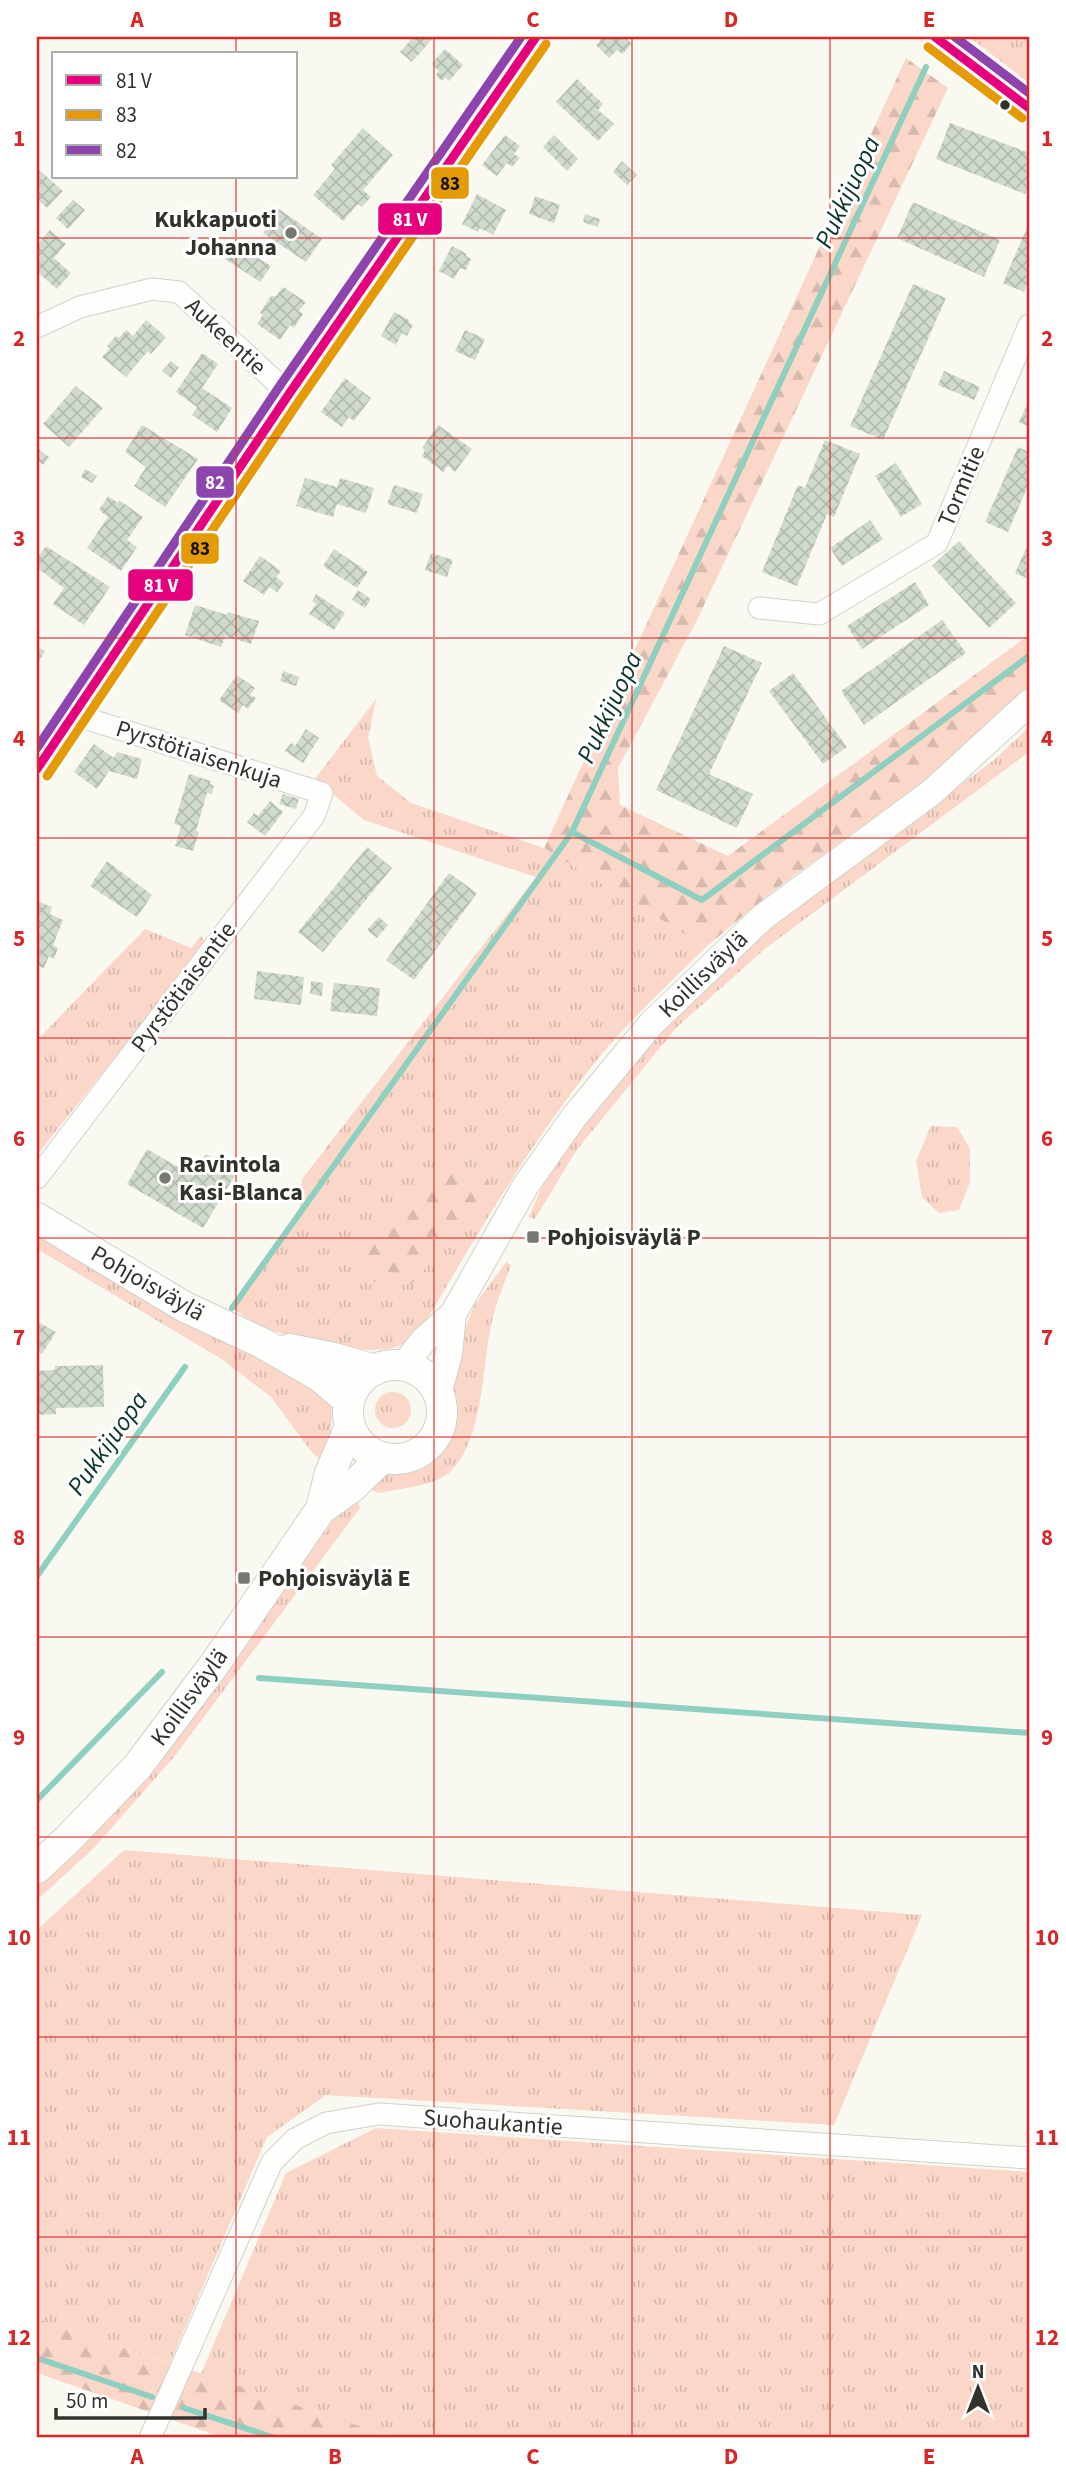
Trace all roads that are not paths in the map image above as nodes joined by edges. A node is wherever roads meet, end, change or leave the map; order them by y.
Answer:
1 (536, 37) edge
2 (935, 37) edge
3 (1029, 108) edge
4 (1029, 325) edge
5 (37, 327) edge
6 (289, 394) junction
7 (759, 608) dead end
8 (1029, 703) edge
9 (75, 715) junction
10 (37, 769) edge
11 (322, 793) joint
12 (37, 1178) edge
13 (37, 1218) edge
14 (453, 1314) junction
15 (262, 1343) junction
16 (389, 1368) junction
17 (438, 1394) junction
18 (350, 1414) junction
19 (382, 1458) junction
20 (321, 1509) junction
21 (37, 1868) edge
22 (1029, 2158) edge
23 (150, 2438) edge

1 - 6 street
2 - 3 street
4 - 7 street, Tormitie
5 - 6 street, Aukeentie
6 - 9 street
8 - 14 street, Koillisväylä
9 - 10 street
9 - 11 street, Pyrstötiaisenkuja
11 - 12 street, Pyrstötiaisentie
13 - 15 main road, Pohjoisväylä
14 - 16 street, Koillisväylä
14 - 17 street, Koillisväylä
15 - 16 main road, Pohjoisväylä
15 - 18 main road, Pohjoisväylä
16 - 17 main road
16 - 18 main road
17 - 19 main road
18 - 19 main road
18 - 20 main road, Koillisväylä
19 - 20 main road, Koillisväylä
20 - 21 main road, Koillisväylä
22 - 23 street, Suohaukantie

